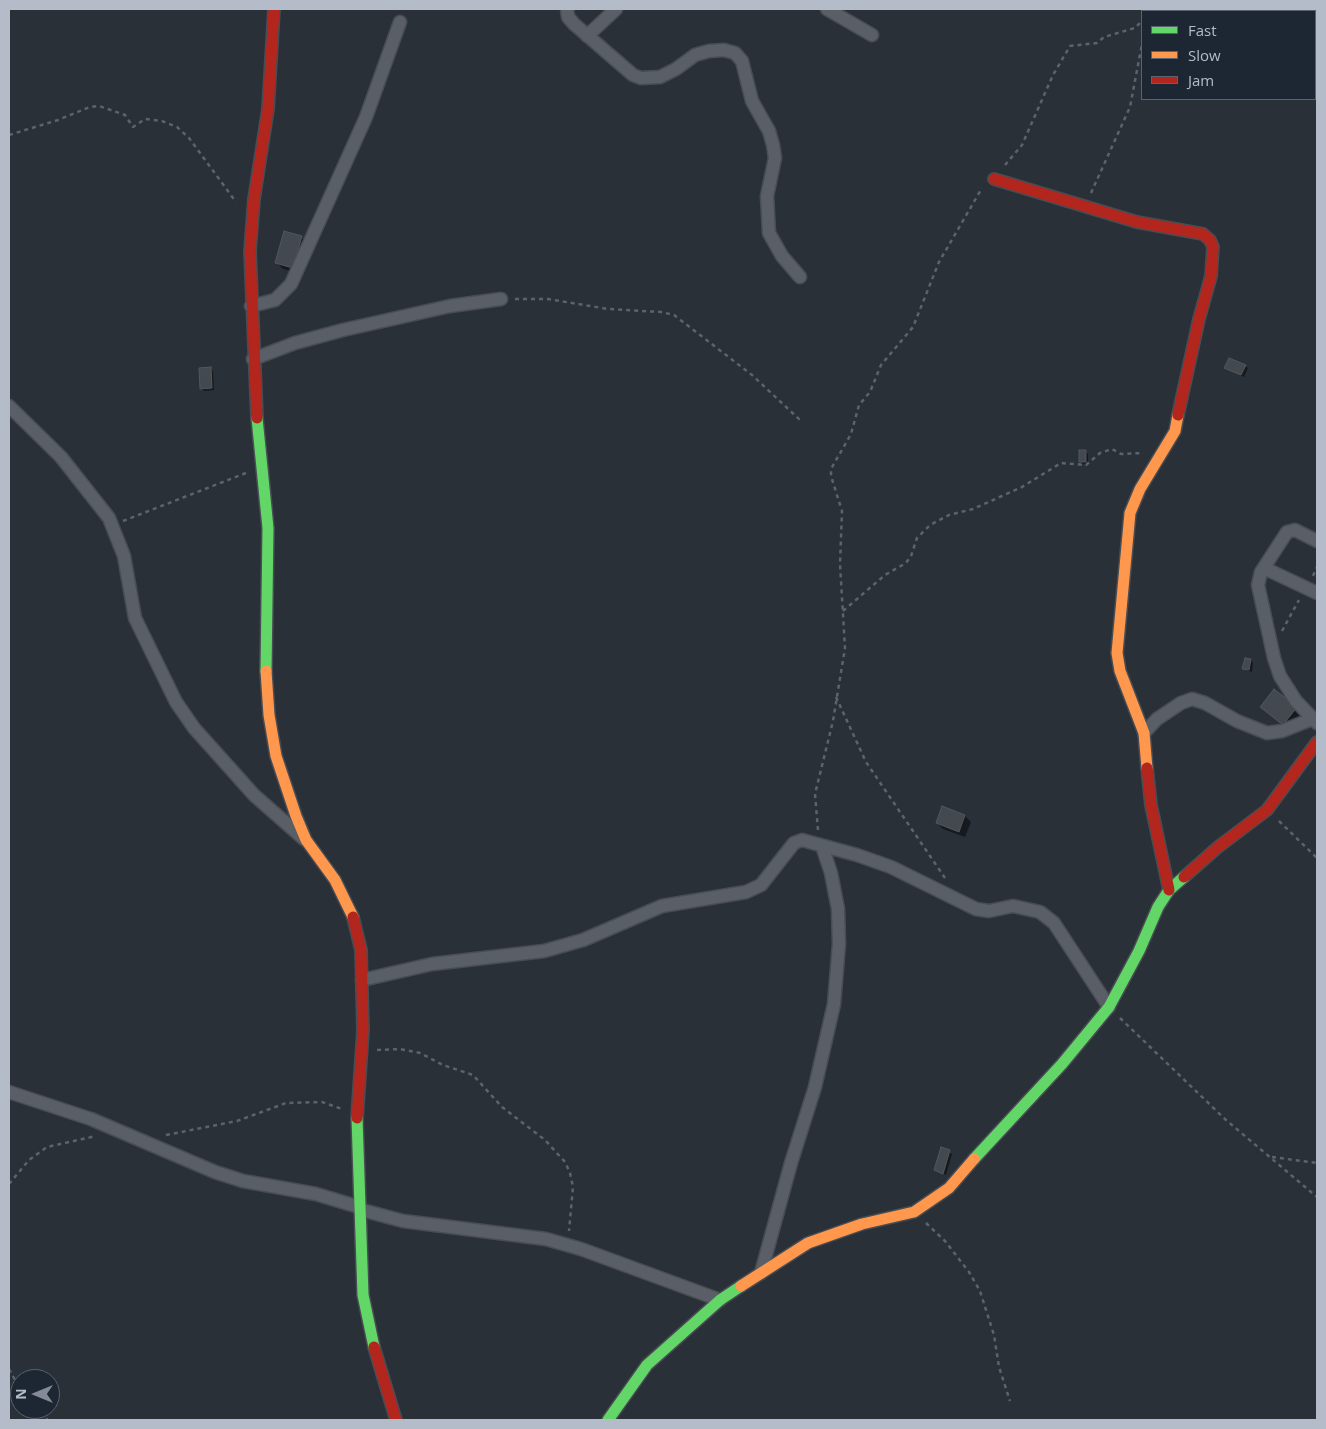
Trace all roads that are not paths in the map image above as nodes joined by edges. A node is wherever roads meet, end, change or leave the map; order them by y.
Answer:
1 (274, 9) edge
2 (567, 9) edge
3 (616, 9) edge
4 (826, 9) edge
5 (400, 22) dead end
6 (872, 35) dead end
7 (587, 36) junction
8 (994, 179) road end
9 (800, 277) dead end
10 (501, 299) road end
11 (251, 306) junction
12 (253, 359) junction
13 (9, 406) edge
14 (1317, 540) edge
15 (1264, 568) junction
16 (1312, 591) edge
17 (1315, 721) edge
18 (1144, 734) junction
19 (1317, 742) edge
20 (306, 840) junction
21 (822, 846) junction
22 (1169, 890) junction
23 (362, 980) junction
24 (1109, 1007) junction
25 (9, 1092) edge
26 (360, 1207) junction
27 (761, 1273) junction
28 (720, 1300) junction
29 (396, 1420) edge
30 (608, 1420) edge

1 - 11 street
2 - 7 street
3 - 7 street
4 - 6 street
5 - 11 street
7 - 9 street
8 - 18 street
10 - 12 street
11 - 12 street
12 - 20 street
13 - 20 street
14 - 15 street
15 - 16 street
15 - 17 street
17 - 18 street
18 - 22 street
19 - 22 street
20 - 23 street
21 - 23 street
21 - 24 street
21 - 27 street
22 - 24 street
23 - 26 street
24 - 27 street
25 - 26 street
26 - 28 street
26 - 29 street
27 - 28 street
28 - 30 street

